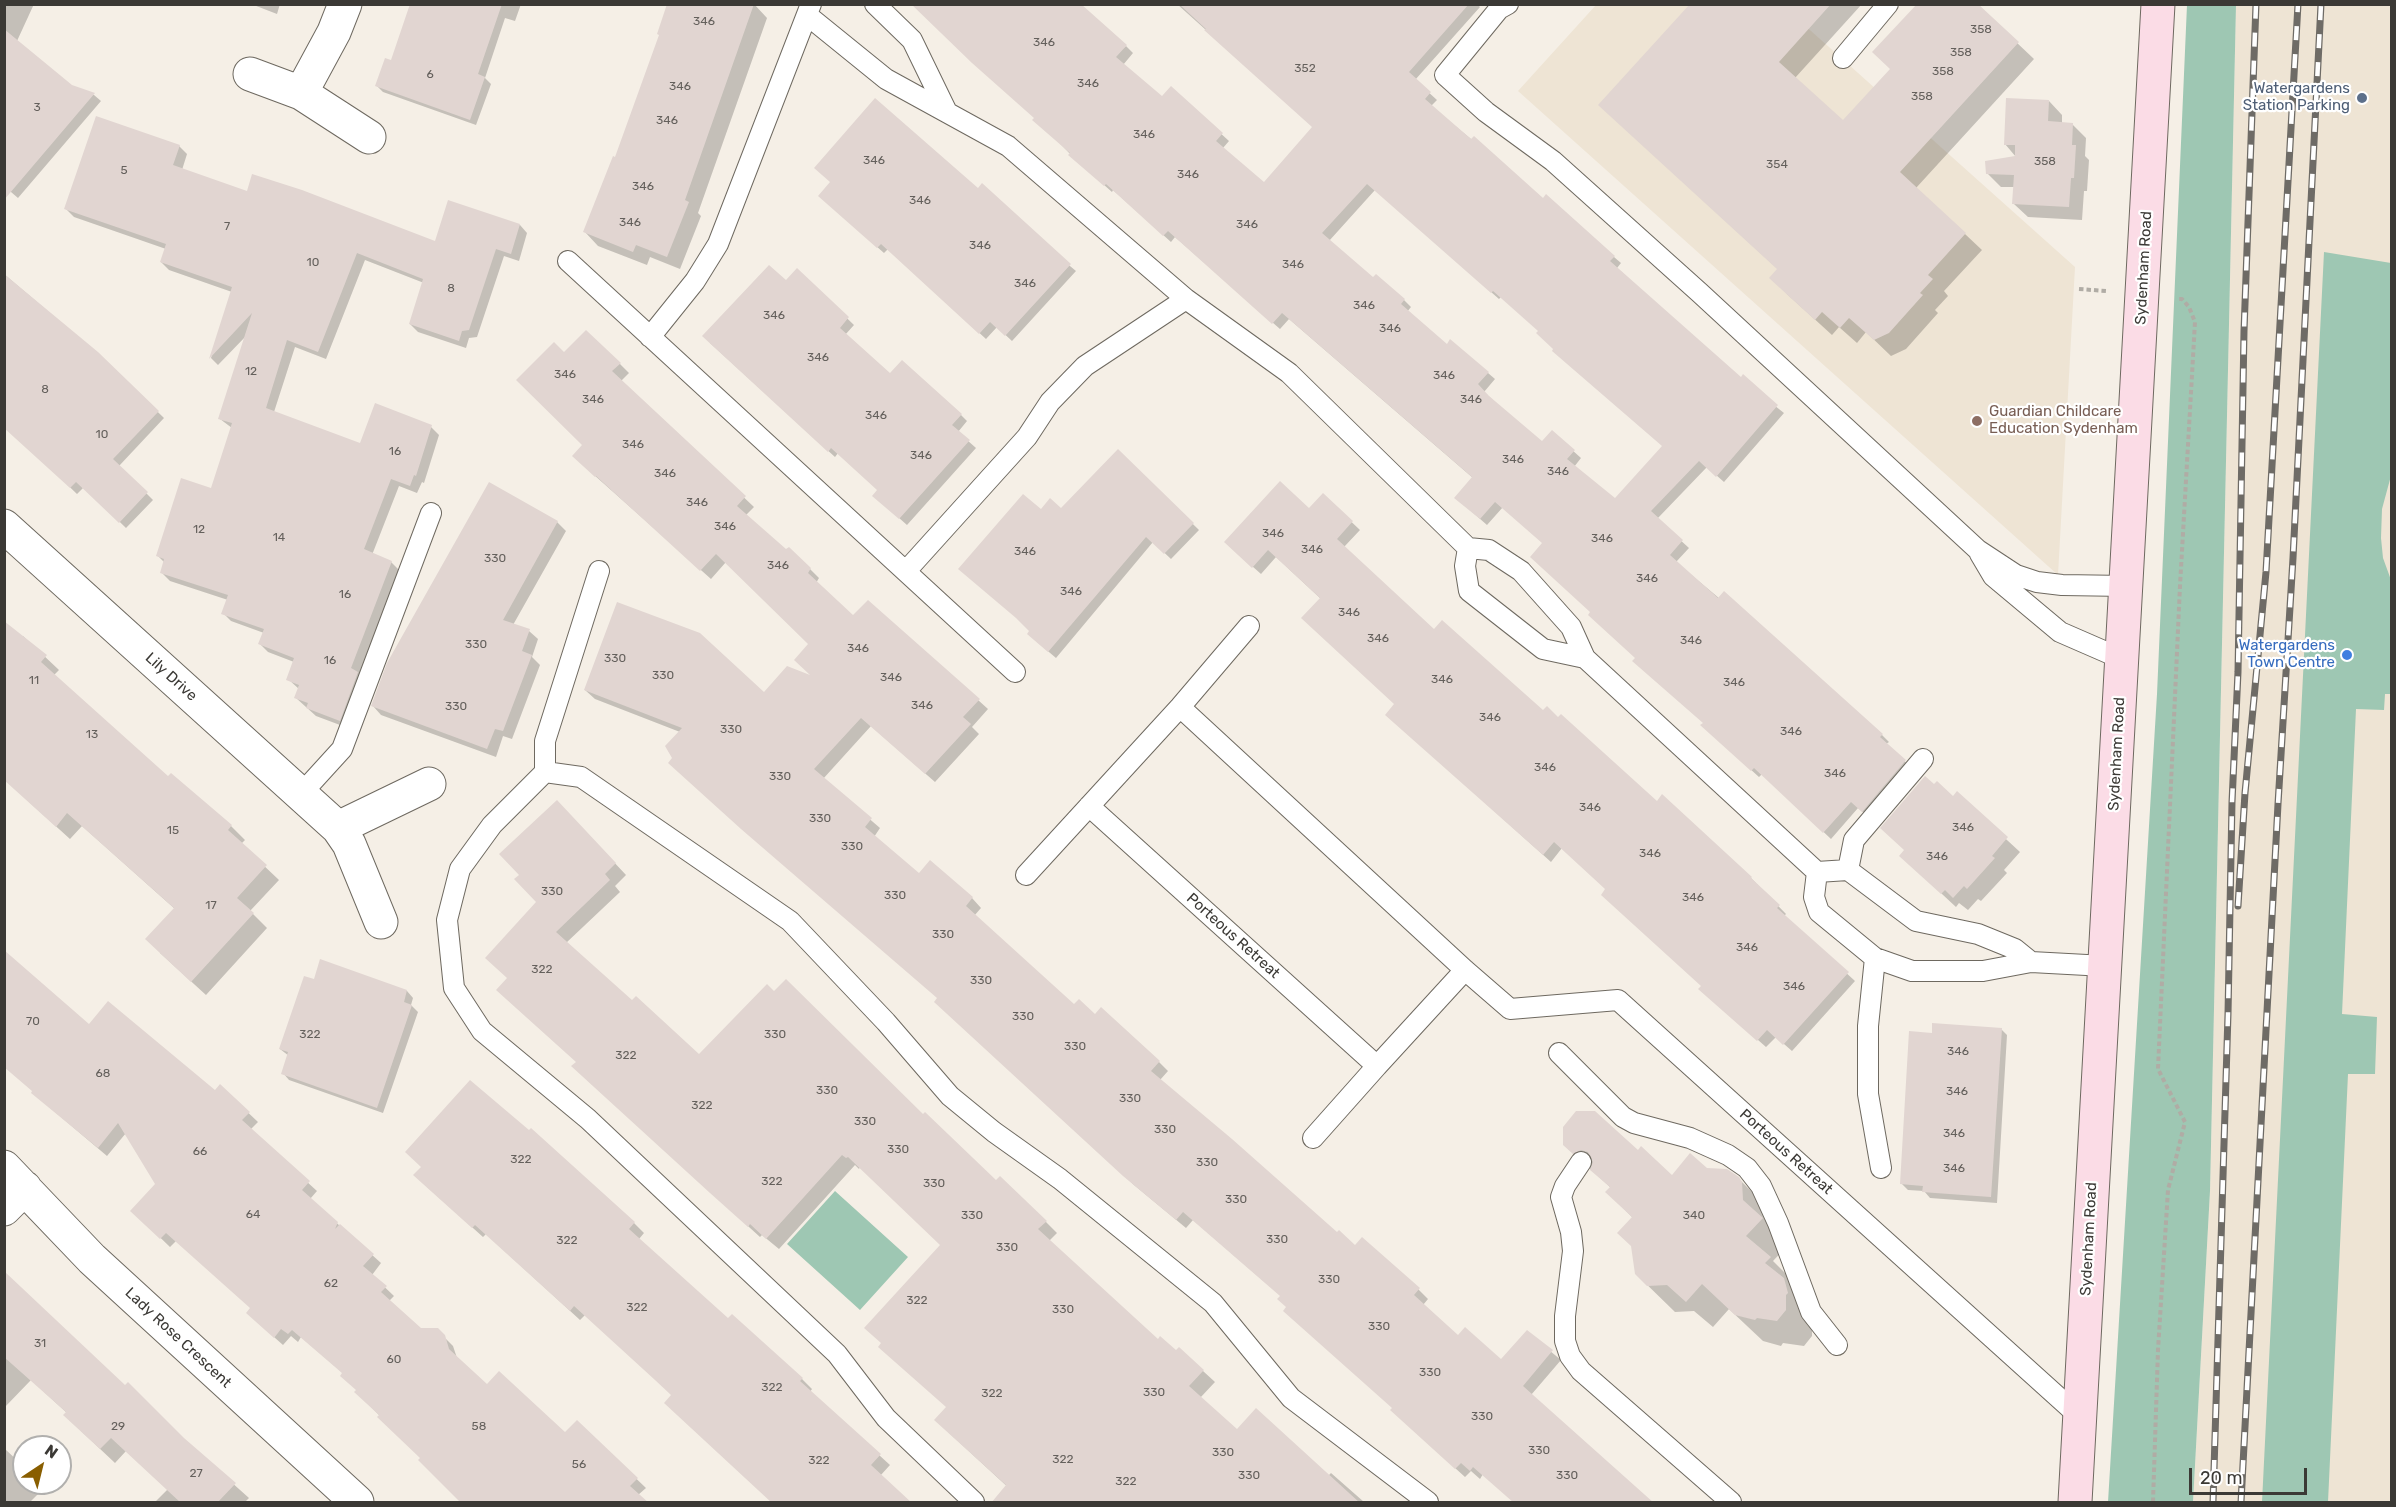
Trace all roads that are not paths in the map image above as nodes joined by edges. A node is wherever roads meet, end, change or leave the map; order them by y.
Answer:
1 (345, 4) edge
2 (876, 4) edge
3 (1508, 4) edge
4 (1888, 4) edge
5 (2158, 4) edge
6 (809, 10) edge
7 (1843, 58) dead end
8 (250, 74) dead end
9 (301, 93) junction
10 (947, 112) junction
11 (369, 137) dead end
12 (568, 261) dead end
13 (1186, 299) junction
14 (650, 337) junction
15 (431, 513) dead end
16 (4, 526) edge
17 (1468, 548) junction
18 (1978, 550) junction
19 (599, 571) dead end
20 (906, 571) junction
21 (2126, 586) junction
22 (1249, 626) dead end
23 (1585, 658) junction
24 (2122, 659) junction
25 (1015, 672) dead end
26 (1180, 706) junction
27 (1923, 759) dead end
28 (545, 772) junction
29 (429, 784) dead end
30 (301, 794) junction
31 (1089, 806) junction
32 (338, 828) junction
33 (1848, 870) junction
34 (1817, 872) junction
35 (1026, 875) dead end
36 (381, 922) dead end
37 (1875, 958) junction
38 (2031, 962) junction
39 (2105, 966) junction
40 (1465, 970) junction
41 (1559, 1053) dead end
42 (1377, 1066) junction
43 (1313, 1138) dead end
44 (1581, 1162) dead end
45 (1881, 1168) dead end
46 (11, 1188) edge
47 (1837, 1345) dead end
48 (2079, 1416) junction
49 (350, 1500) edge
50 (974, 1503) edge
51 (1428, 1503) edge
52 (1731, 1503) edge
53 (2075, 1503) edge

1 - 9 street
2 - 10 lane
3 - 18 lane
4 - 7 lane
5 - 21 street, Sydenham Road
6 - 10 lane
6 - 14 lane
8 - 9 street
9 - 11 street
10 - 13 lane
12 - 14 lane
13 - 17 lane
13 - 20 lane
14 - 20 lane
15 - 30 lane
16 - 30 street, Lily Drive
17 - 23 lane
17 - 23 lane
18 - 21 lane
18 - 24 lane
19 - 28 lane
20 - 25 lane
21 - 24 street, Sydenham Road
22 - 26 lane
23 - 34 lane
24 - 39 street, Sydenham Road
26 - 31 lane
26 - 40 lane, Porteous Retreat
27 - 33 lane
28 - 50 lane
28 - 51 lane
29 - 32 street
30 - 32 street, Lily Drive
31 - 35 lane
31 - 42 lane, Porteous Retreat
32 - 36 street, Lily Drive
33 - 34 lane
33 - 38 lane
34 - 37 lane
37 - 38 lane
37 - 45 lane
38 - 39 lane
39 - 48 street, Sydenham Road
40 - 42 lane
40 - 48 lane, Porteous Retreat
41 - 47 lane
42 - 43 lane
44 - 52 lane
46 - 49 street, Lady Rose Crescent
48 - 53 street, Sydenham Road

